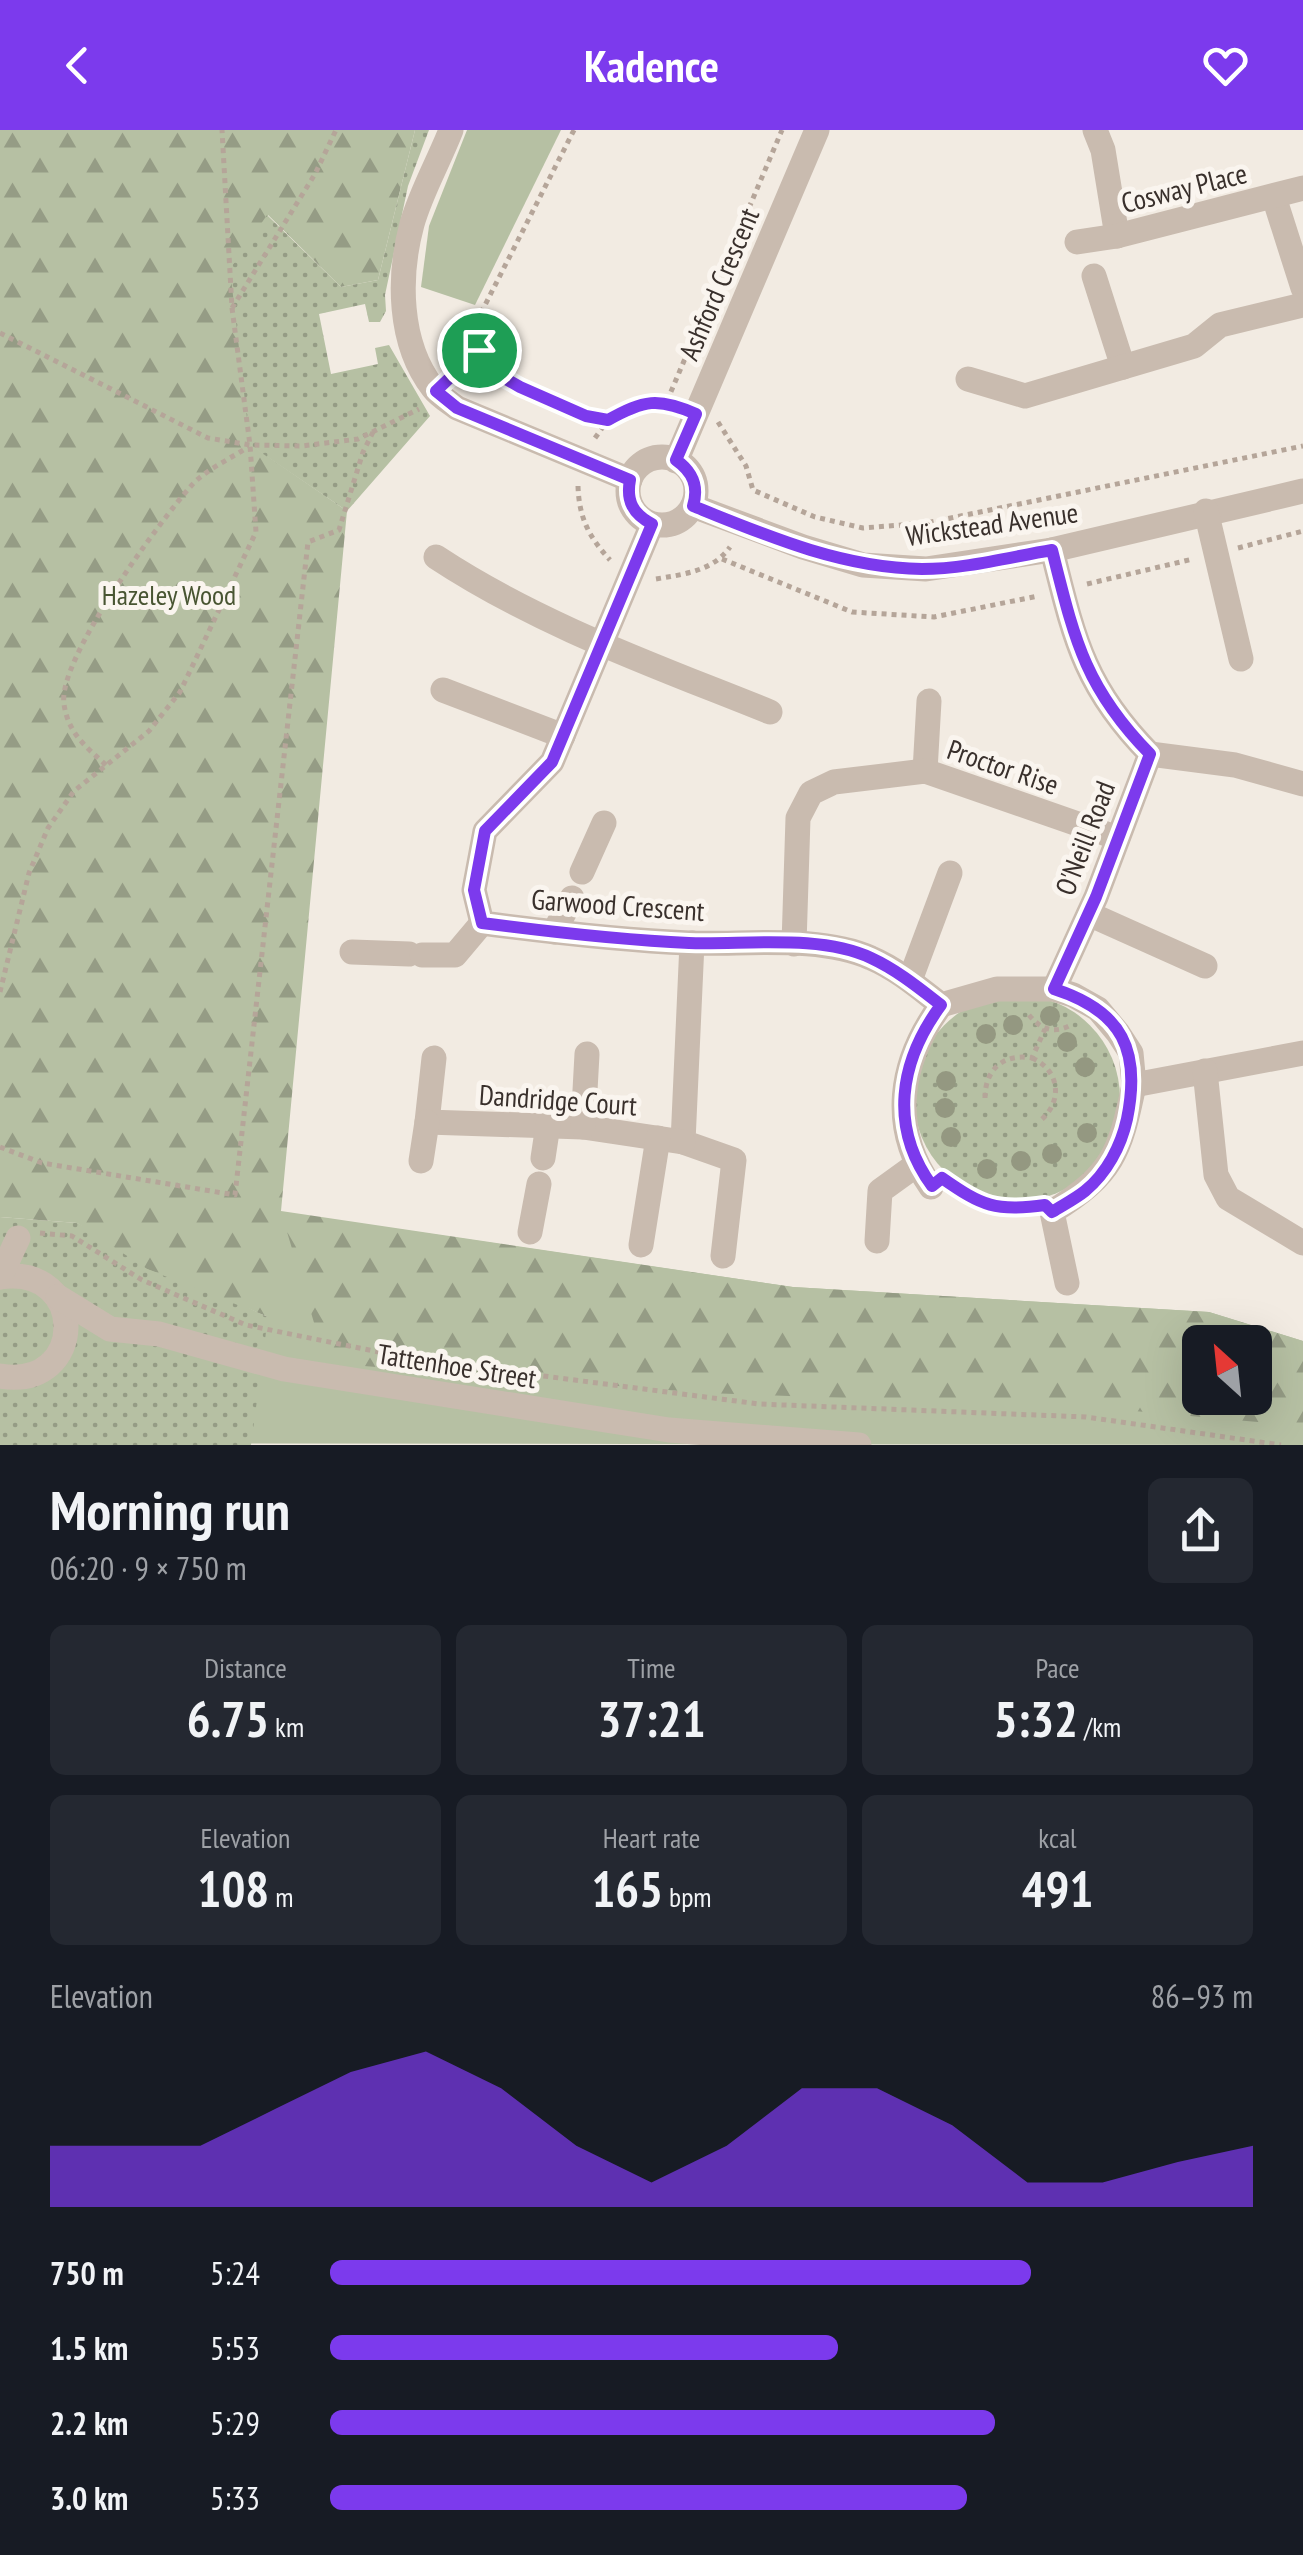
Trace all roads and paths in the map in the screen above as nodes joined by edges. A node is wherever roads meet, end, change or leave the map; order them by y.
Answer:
1 (222, 130) edge
2 (336, 130) edge
3 (451, 130) edge
4 (574, 130) edge
5 (782, 130) edge
6 (817, 130) edge
7 (1095, 130) edge
8 (1303, 188) edge
9 (1274, 197) junction
10 (1117, 236) junction
11 (1077, 242) dead end
12 (1094, 276) dead end
13 (1303, 288) edge
14 (1303, 305) edge
15 (232, 308) junction
16 (0, 334) edge
17 (479, 350) junction
18 (1123, 367) junction
19 (968, 379) dead end
20 (436, 391) junction
21 (667, 401) junction
22 (696, 414) junction
23 (373, 432) junction
24 (250, 445) junction
25 (1303, 446) edge
26 (676, 460) junction
27 (630, 480) junction
28 (1303, 490) edge
29 (693, 506) junction
30 (1206, 511) junction
31 (652, 524) junction
32 (1052, 550) junction
33 (436, 557) dead end
34 (600, 644) junction
35 (1241, 658) dead end
36 (442, 690) dead end
37 (929, 701) dead end
38 (770, 712) dead end
39 (562, 736) junction
40 (1150, 754) junction
41 (106, 765) junction
42 (925, 772) junction
43 (1303, 784) edge
44 (604, 823) dead end
45 (1118, 838) junction
46 (582, 872) dead end
47 (950, 873) dead end
48 (572, 898) dead end
49 (1089, 914) junction
50 (482, 923) junction
51 (554, 932) junction
52 (692, 943) junction
53 (794, 944) junction
54 (352, 952) dead end
55 (1205, 966) dead end
56 (910, 980) junction
57 (1054, 989) junction
58 (0, 992) edge
59 (941, 1005) junction
60 (1044, 1029) dead end
61 (1303, 1053) edge
62 (588, 1054) dead end
63 (434, 1058) dead end
64 (1032, 1058) junction
65 (1205, 1071) junction
66 (1134, 1084) junction
67 (985, 1098) dead end
68 (1041, 1120) dead end
69 (427, 1122) junction
70 (548, 1125) junction
71 (583, 1127) junction
72 (671, 1140) junction
73 (0, 1148) edge
74 (421, 1161) dead end
75 (916, 1165) junction
76 (932, 1186) joint
77 (1052, 1212) junction
78 (36, 1232) dead end
79 (530, 1232) dead end
80 (876, 1241) dead end
81 (1302, 1243) edge
82 (641, 1245) dead end
83 (723, 1256) dead end
84 (0, 1277) edge
85 (32, 1278) junction
86 (1067, 1283) dead end
87 (58, 1298) junction
88 (110, 1330) junction
89 (62, 1349) junction
90 (0, 1376) edge
91 (859, 1445) edge
92 (1281, 1445) edge

1 - 15 path
2 - 15 path
3 - 20 street
4 - 17 path
5 - 21 path
6 - 22 street, Ashford Crescent
7 - 10 street
8 - 9 street, Cosway Place
9 - 10 street, Cosway Place
9 - 13 street
10 - 11 street, Cosway Place
12 - 18 street
14 - 18 street
15 - 24 path
16 - 24 path
17 - 20 path
17 - 21 path
18 - 19 street
20 - 23 path
20 - 27 street
21 - 22 path
22 - 25 path
22 - 26 street, Ashford Crescent
23 - 24 path
23 - 73 path
24 - 41 path
24 - 41 path
26 - 27 street
26 - 29 street
27 - 31 street
28 - 30 street, Wickstead Avenue
29 - 31 street
29 - 32 street, Wickstead Avenue
30 - 32 street, Wickstead Avenue
30 - 35 street
31 - 34 street
32 - 40 street
33 - 34 street
34 - 38 street
34 - 39 street
36 - 39 street
37 - 42 street, Proctor Rise
39 - 50 street
40 - 43 street
40 - 45 street, O'Neill Road
41 - 58 path
42 - 45 street, Proctor Rise
42 - 53 street, Proctor Rise
44 - 46 street
45 - 49 street, O'Neill Road
47 - 56 street
48 - 51 street
49 - 55 street
49 - 57 street, O'Neill Road
50 - 51 street, Garwood Crescent
50 - 54 street
51 - 52 street, Garwood Crescent
52 - 53 street, Garwood Crescent
52 - 72 street
53 - 56 street, Garwood Crescent
56 - 59 street, Garwood Crescent
57 - 59 street
57 - 66 street
59 - 75 street
60 - 64 path
61 - 65 street
62 - 71 street
63 - 69 street
64 - 67 path
64 - 68 path
65 - 66 street
65 - 81 street
66 - 77 street
69 - 70 street, Dandridge Court
69 - 74 street
70 - 71 street, Dandridge Court
70 - 79 street
71 - 72 street, Dandridge Court
72 - 82 street
72 - 83 street, Dandridge Court
75 - 76 street
75 - 80 street
76 - 77 path
77 - 86 street
78 - 92 path
84 - 85 street
84 - 85 street
85 - 87 street, Tattenhoe Street
87 - 88 street, Tattenhoe Street
87 - 89 street
88 - 89 street
88 - 91 street, Tattenhoe Street
89 - 90 street

